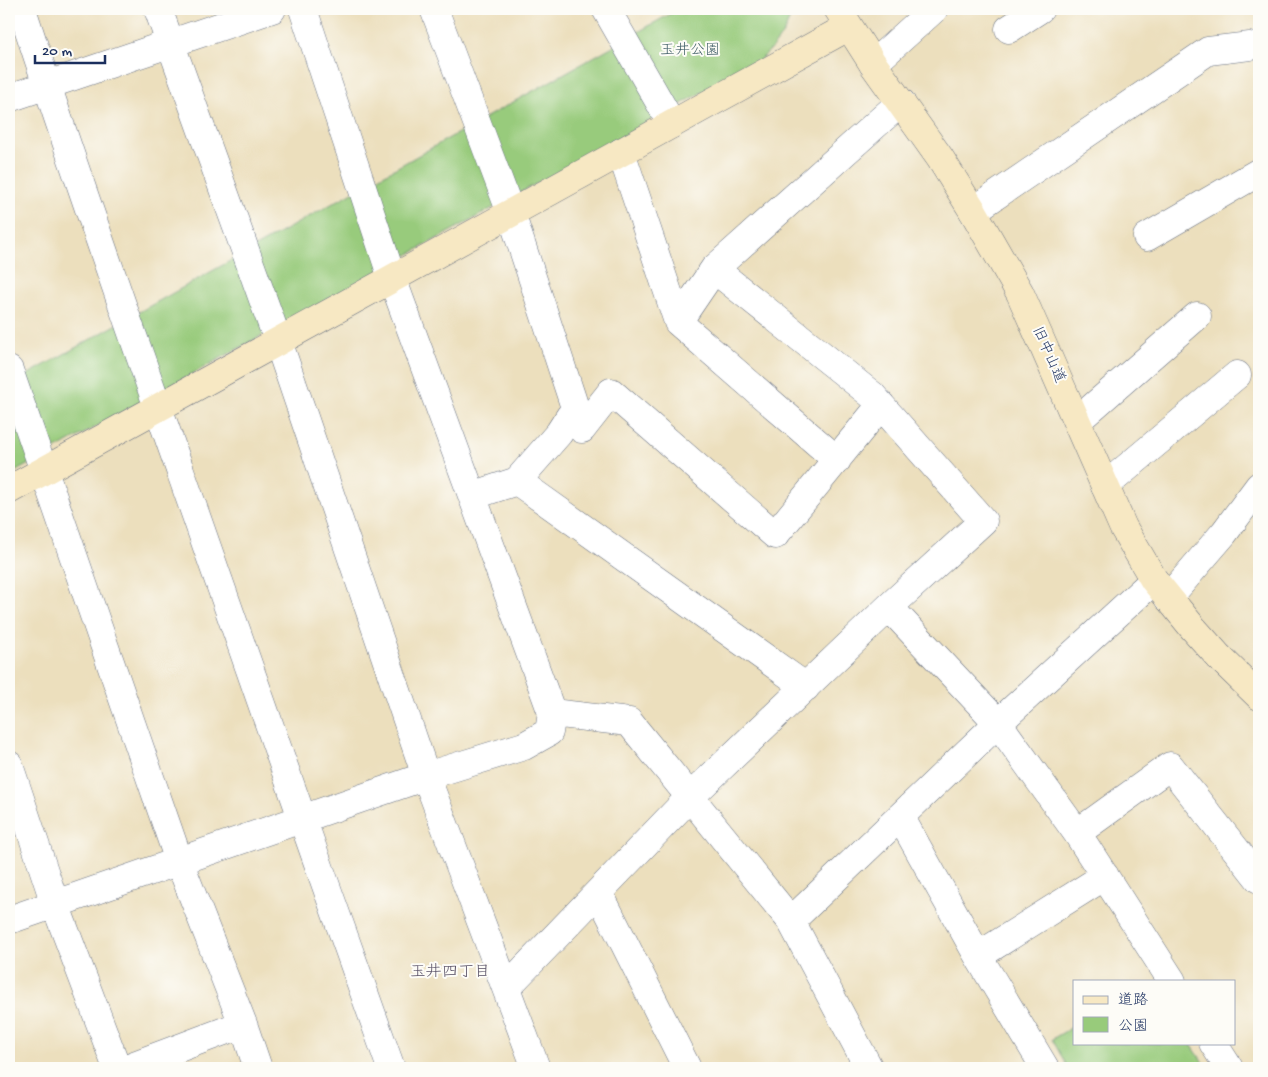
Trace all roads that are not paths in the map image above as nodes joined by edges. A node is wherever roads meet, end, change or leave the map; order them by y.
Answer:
1 (22, 9) edge
2 (158, 9) edge
3 (272, 9) edge
4 (303, 9) edge
5 (434, 9) edge
6 (606, 9) edge
7 (934, 9) edge
8 (1040, 9) edge
9 (843, 18) edge
10 (1009, 29) dead end
11 (170, 43) junction
12 (1256, 48) edge
13 (872, 64) junction
14 (47, 85) junction
15 (9, 98) edge
16 (900, 102) junction
17 (672, 124) junction
18 (621, 152) junction
19 (1259, 172) edge
20 (973, 211) junction
21 (511, 213) junction
22 (1148, 237) dead end
23 (714, 270) junction
24 (392, 278) junction
25 (1198, 316) dead end
26 (678, 322) junction
27 (278, 341) junction
28 (9, 370) edge
29 (1237, 375) dead end
30 (881, 405) junction
31 (158, 408) junction
32 (1077, 421) junction
33 (582, 429) junction
34 (837, 460) junction
35 (44, 471) junction
36 (517, 482) junction
37 (1105, 486) junction
38 (1259, 486) edge
39 (9, 490) edge
40 (472, 496) junction
41 (1160, 589) junction
42 (889, 608) junction
43 (1255, 684) edge
44 (806, 687) junction
45 (552, 714) junction
46 (998, 723) junction
47 (9, 765) edge
48 (426, 776) junction
49 (690, 797) junction
50 (301, 818) junction
51 (901, 818) junction
52 (1077, 833) junction
53 (179, 861) junction
54 (1105, 876) junction
55 (1259, 879) edge
56 (599, 893) junction
57 (55, 904) junction
58 (9, 920) edge
59 (791, 921) junction
60 (978, 956) junction
61 (1171, 980) edge
62 (506, 988) junction
63 (243, 1024) junction
64 (1214, 1044) edge
65 (860, 1065) edge
66 (117, 1068) edge
67 (126, 1068) edge
68 (258, 1068) edge
69 (391, 1068) edge
70 (536, 1068) edge
71 (687, 1068) edge
72 (1045, 1068) edge
73 (1229, 1068) edge

1 - 14 street
2 - 11 street
3 - 11 street
4 - 24 street
5 - 21 street
6 - 17 street
7 - 13 street
8 - 10 street
9 - 13 street, 旧中山道
9 - 17 street
11 - 14 street
11 - 27 street
12 - 20 street
13 - 16 street, 旧中山道
14 - 15 street
14 - 31 street
16 - 20 street, 旧中山道
16 - 23 street
17 - 18 street
18 - 21 street
18 - 26 street
19 - 22 street
20 - 32 street, 旧中山道
21 - 24 street
21 - 33 street
23 - 26 street
23 - 30 street
24 - 27 street
24 - 40 street
25 - 32 street
26 - 34 street
27 - 31 street
27 - 48 street
28 - 35 street
29 - 37 street
30 - 34 street
30 - 42 street
31 - 35 street
31 - 50 street
32 - 37 street, 旧中山道
33 - 34 street
33 - 36 street
35 - 39 street
35 - 53 street
36 - 40 street
36 - 44 street
37 - 41 street, 旧中山道
38 - 41 street
40 - 45 street
41 - 43 street, 旧中山道
41 - 46 street
42 - 44 street
42 - 46 street
44 - 49 street
45 - 48 street
45 - 49 street
46 - 51 street
46 - 52 street
47 - 57 street
48 - 50 street
48 - 62 street
49 - 56 street
49 - 59 street
50 - 53 street
50 - 69 street
51 - 59 street
51 - 60 street
52 - 54 street
52 - 55 street
53 - 57 street
53 - 63 street
54 - 60 street
54 - 61 street
56 - 62 street
56 - 71 street
57 - 58 street
57 - 66 street
59 - 65 street
60 - 72 street
62 - 70 street
63 - 67 street
63 - 68 street
64 - 73 street

